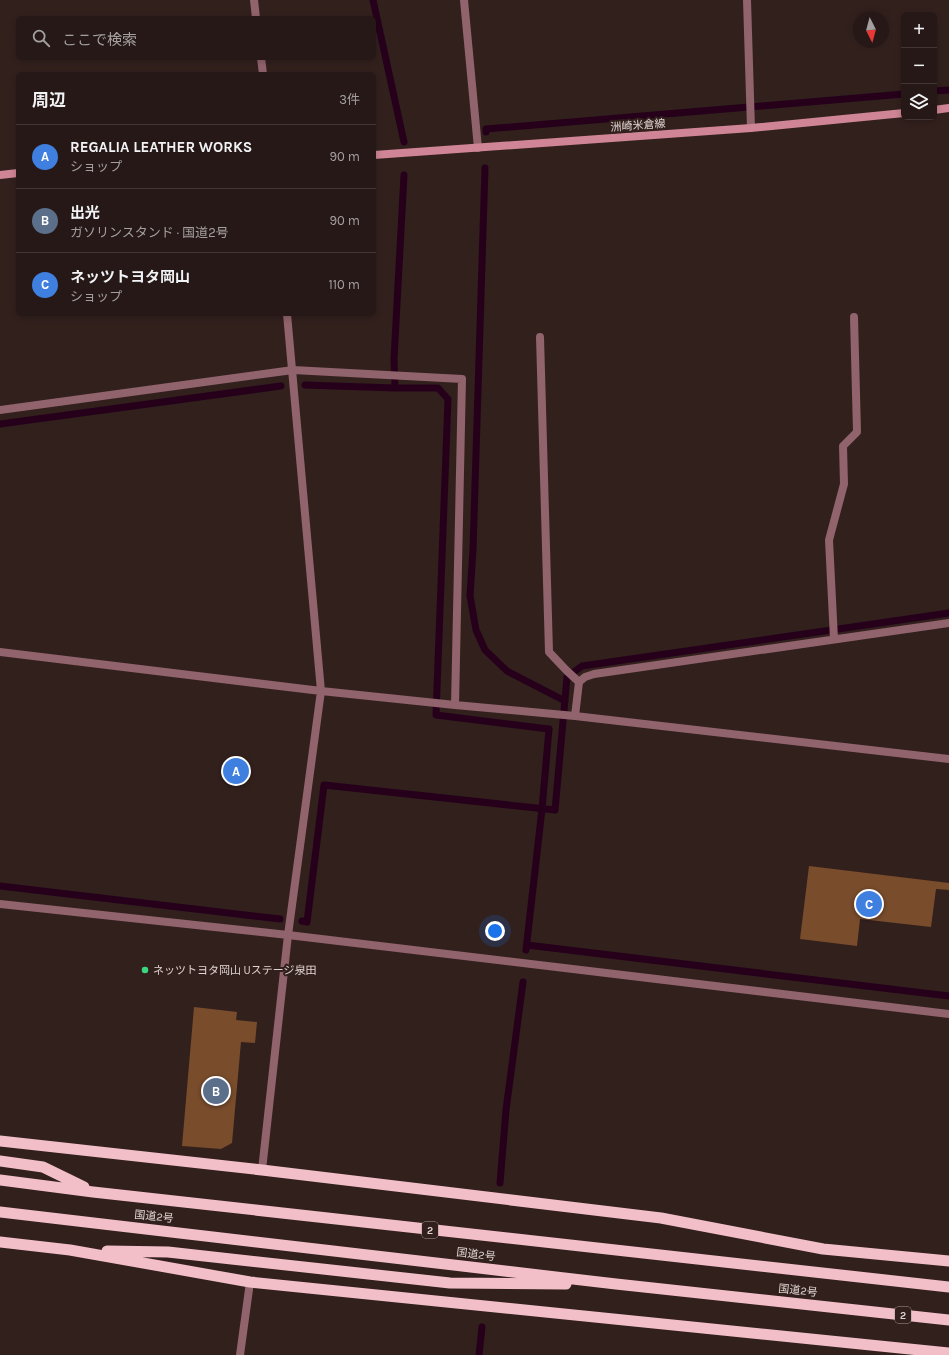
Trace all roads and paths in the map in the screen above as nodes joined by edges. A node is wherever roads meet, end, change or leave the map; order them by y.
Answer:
1 (254, 0) edge
2 (464, 0) edge
3 (747, 0) edge
4 (256, 16) edge
5 (261, 60) edge
6 (263, 72) edge
7 (949, 108) edge
8 (937, 110) edge
9 (901, 113) edge
10 (751, 128) junction
11 (478, 148) junction
12 (376, 155) edge
13 (16, 173) edge
14 (0, 175) edge
15 (287, 316) edge
16 (854, 317) dead end
17 (540, 337) dead end
18 (293, 370) junction
19 (0, 410) edge
20 (949, 623) edge
21 (833, 632) junction
22 (0, 652) edge
23 (579, 682) junction
24 (322, 691) junction
25 (454, 705) junction
26 (571, 715) junction
27 (949, 759) edge
28 (0, 904) edge
29 (288, 935) junction
30 (949, 1014) edge
31 (0, 1141) edge
32 (0, 1161) edge
33 (262, 1170) junction
34 (0, 1180) edge
35 (93, 1192) junction
36 (0, 1212) edge
37 (0, 1242) edge
38 (70, 1250) junction
39 (949, 1261) edge
40 (250, 1282) junction
41 (616, 1284) junction
42 (949, 1287) edge
43 (949, 1320) edge
44 (949, 1353) edge
45 (240, 1355) edge

1 - 4 street
2 - 11 street
3 - 10 street
5 - 6 street
7 - 8 main road
9 - 10 main road, 洲崎米倉線
10 - 11 main road, 洲崎米倉線
11 - 12 main road, 洲崎米倉線
13 - 14 main road
15 - 18 street
16 - 21 street
17 - 23 street
18 - 19 street
18 - 24 street
18 - 25 street
20 - 21 street
21 - 23 street
22 - 24 street
23 - 26 street
24 - 25 street
24 - 29 street
25 - 26 street
26 - 27 street
28 - 29 street
29 - 30 street
29 - 33 street
31 - 33 highway
32 - 35 highway
33 - 39 highway
34 - 35 highway, 国道2号 / 2
35 - 42 highway, 国道2号 / 2
36 - 41 highway, 国道2号 / 2
37 - 38 highway
38 - 40 highway
38 - 41 highway
40 - 44 highway
40 - 45 street
41 - 43 highway, 国道2号 / 2

